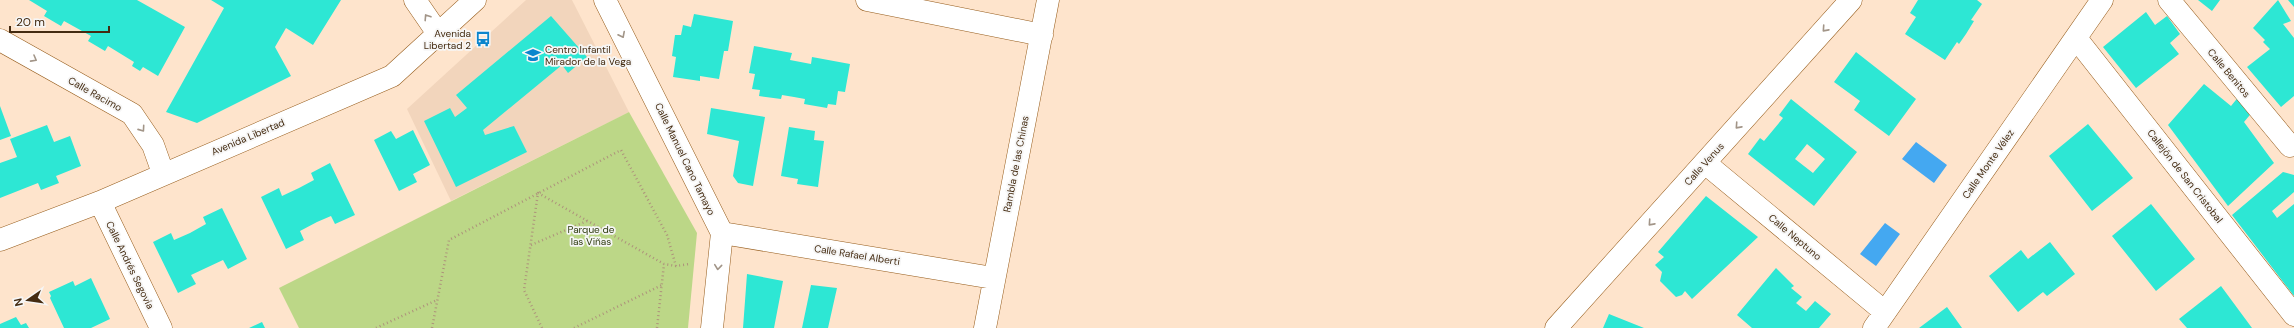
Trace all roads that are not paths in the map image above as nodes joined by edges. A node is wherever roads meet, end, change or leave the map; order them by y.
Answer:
1 (415, 0) edge
2 (475, 0) edge
3 (605, 0) edge
4 (867, 0) edge
5 (1048, 0) edge
6 (1851, 0) edge
7 (2102, 0) edge
8 (2169, 0) edge
9 (439, 35) junction
10 (1042, 35) junction
11 (2076, 38) junction
12 (0, 40) edge
13 (2290, 146) dead end
14 (1705, 163) junction
15 (163, 173) junction
16 (100, 202) junction
17 (722, 233) junction
18 (0, 240) edge
19 (993, 278) junction
20 (2294, 314) edge
21 (1880, 320) edge
22 (161, 328) edge
23 (712, 328) edge
24 (985, 328) edge
25 (1556, 328) edge

9 -> 1 street
2 - 9 street, Avenida Libertad
3 -> 17 street, Calle Manuel Cano Tamayo
4 - 10 street
5 - 10 street, Rambla de las Chinas
6 -> 14 street, Calle Venus
7 - 11 street, Calle Monte Vélez
8 - 13 street, Calle Benitos
9 - 15 street, Avenida Libertad
10 - 19 street, Rambla de las Chinas
11 - 20 street, Callejón de San Cristobal
11 - 21 street, Calle Monte Vélez
12 -> 15 street, Calle Racimo
14 - 21 street, Calle Neptuno
14 -> 25 street, Calle Venus
15 - 16 street, Avenida Libertad
16 - 18 street, Avenida Libertad
16 - 22 street, Calle Andrés Segovia
17 - 19 street, Calle Rafael Alberti
17 -> 23 street
19 - 24 street, Rambla de las Chinas

